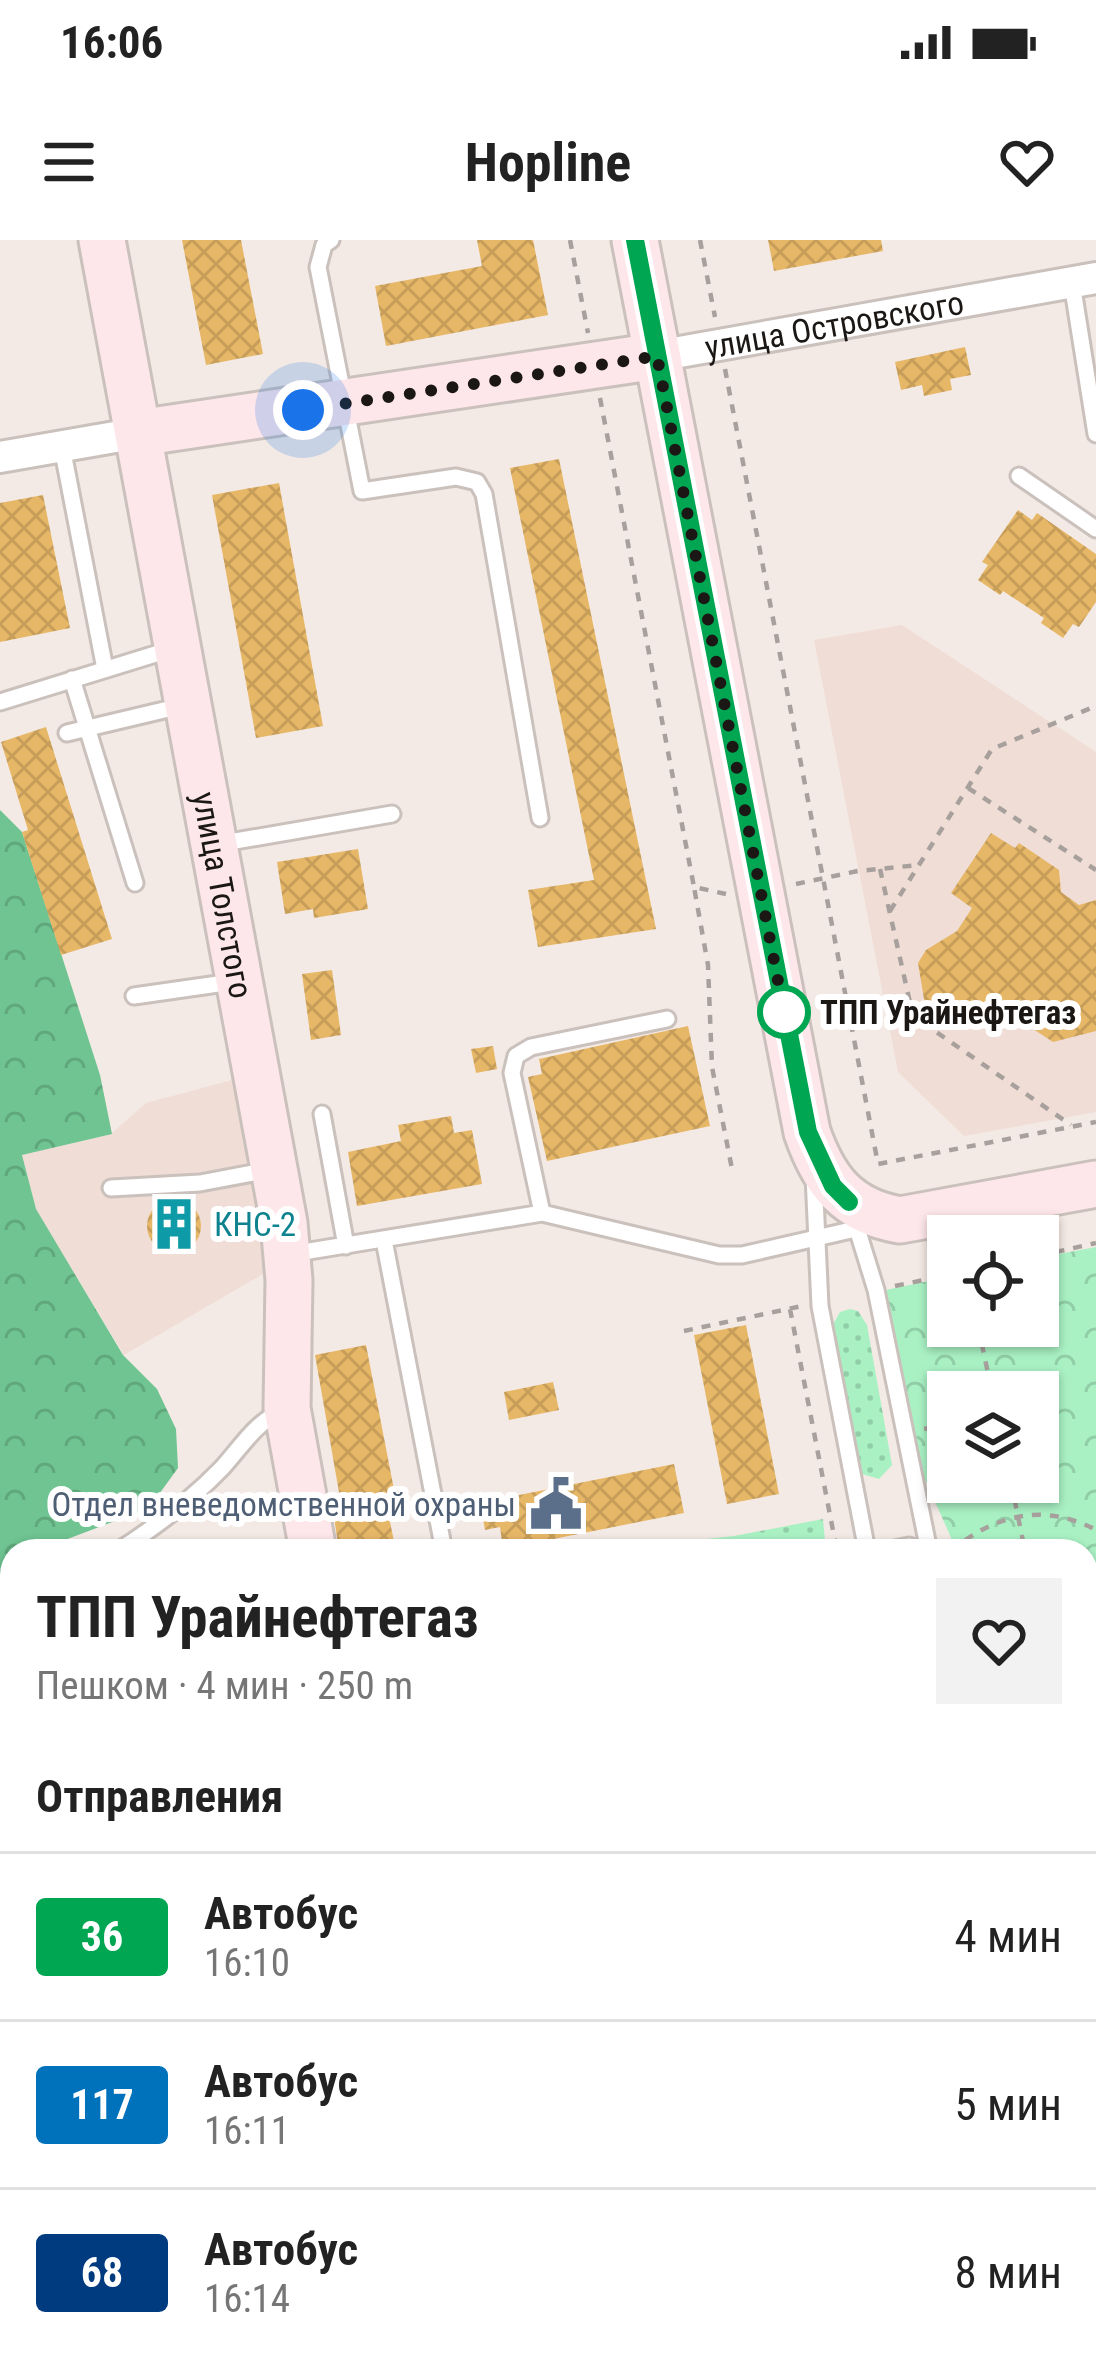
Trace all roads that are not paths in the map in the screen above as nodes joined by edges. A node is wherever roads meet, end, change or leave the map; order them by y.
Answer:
1 (102, 240) edge
2 (331, 240) edge
3 (635, 240) edge
4 (1084, 280) edge
5 (657, 356) junction
6 (344, 404) junction
7 (138, 433) junction
8 (1096, 434) edge
9 (62, 447) junction
10 (0, 457) edge
11 (1019, 476) dead end
12 (1096, 529) edge
13 (178, 647) junction
14 (105, 669) junction
15 (72, 679) junction
16 (0, 702) edge
17 (189, 704) junction
18 (89, 728) junction
19 (68, 733) dead end
20 (392, 814) dead end
21 (540, 818) dead end
22 (215, 844) junction
23 (135, 884) dead end
24 (241, 980) junction
25 (134, 996) dead end
26 (667, 1019) dead end
27 (322, 1114) dead end
28 (808, 1132) junction
29 (275, 1168) junction
30 (1096, 1184) edge
31 (112, 1188) dead end
32 (542, 1213) junction
33 (869, 1217) junction
34 (818, 1238) junction
35 (384, 1240) junction
36 (346, 1246) junction
37 (288, 1254) junction
38 (287, 1408) junction
39 (137, 1539) edge
40 (311, 1539) edge
41 (442, 1539) edge
42 (865, 1539) edge
43 (923, 1539) edge

1 - 7 street, улица Толстого
2 - 6 lane
3 - 5 street
4 - 5 street, улица Островского
4 - 8 lane
5 - 6 street, улица Островского
5 - 28 street
6 - 7 street, улица Островского
6 - 21 lane
7 - 9 street, улица Островского
7 - 13 street, улица Толстого
9 - 10 street, улица Островского
9 - 14 lane
11 - 12 lane
13 - 14 lane
13 - 17 street, улица Толстого
14 - 15 lane
15 - 16 lane
15 - 18 lane
17 - 18 lane
17 - 22 street, улица Толстого
18 - 19 lane
18 - 23 lane
20 - 22 lane
22 - 24 street, улица Толстого
24 - 25 lane
24 - 29 street, улица Толстого
26 - 32 lane
27 - 36 lane
28 - 33 street
28 - 34 lane
29 - 31 lane
29 - 37 street, улица Толстого
30 - 33 street
32 - 34 lane
32 - 35 lane
33 - 34 lane
33 - 43 lane
34 - 42 lane
35 - 36 lane
35 - 41 lane
36 - 37 lane
37 - 38 street, улица Толстого
38 - 39 lane
38 - 40 street, улица Толстого

